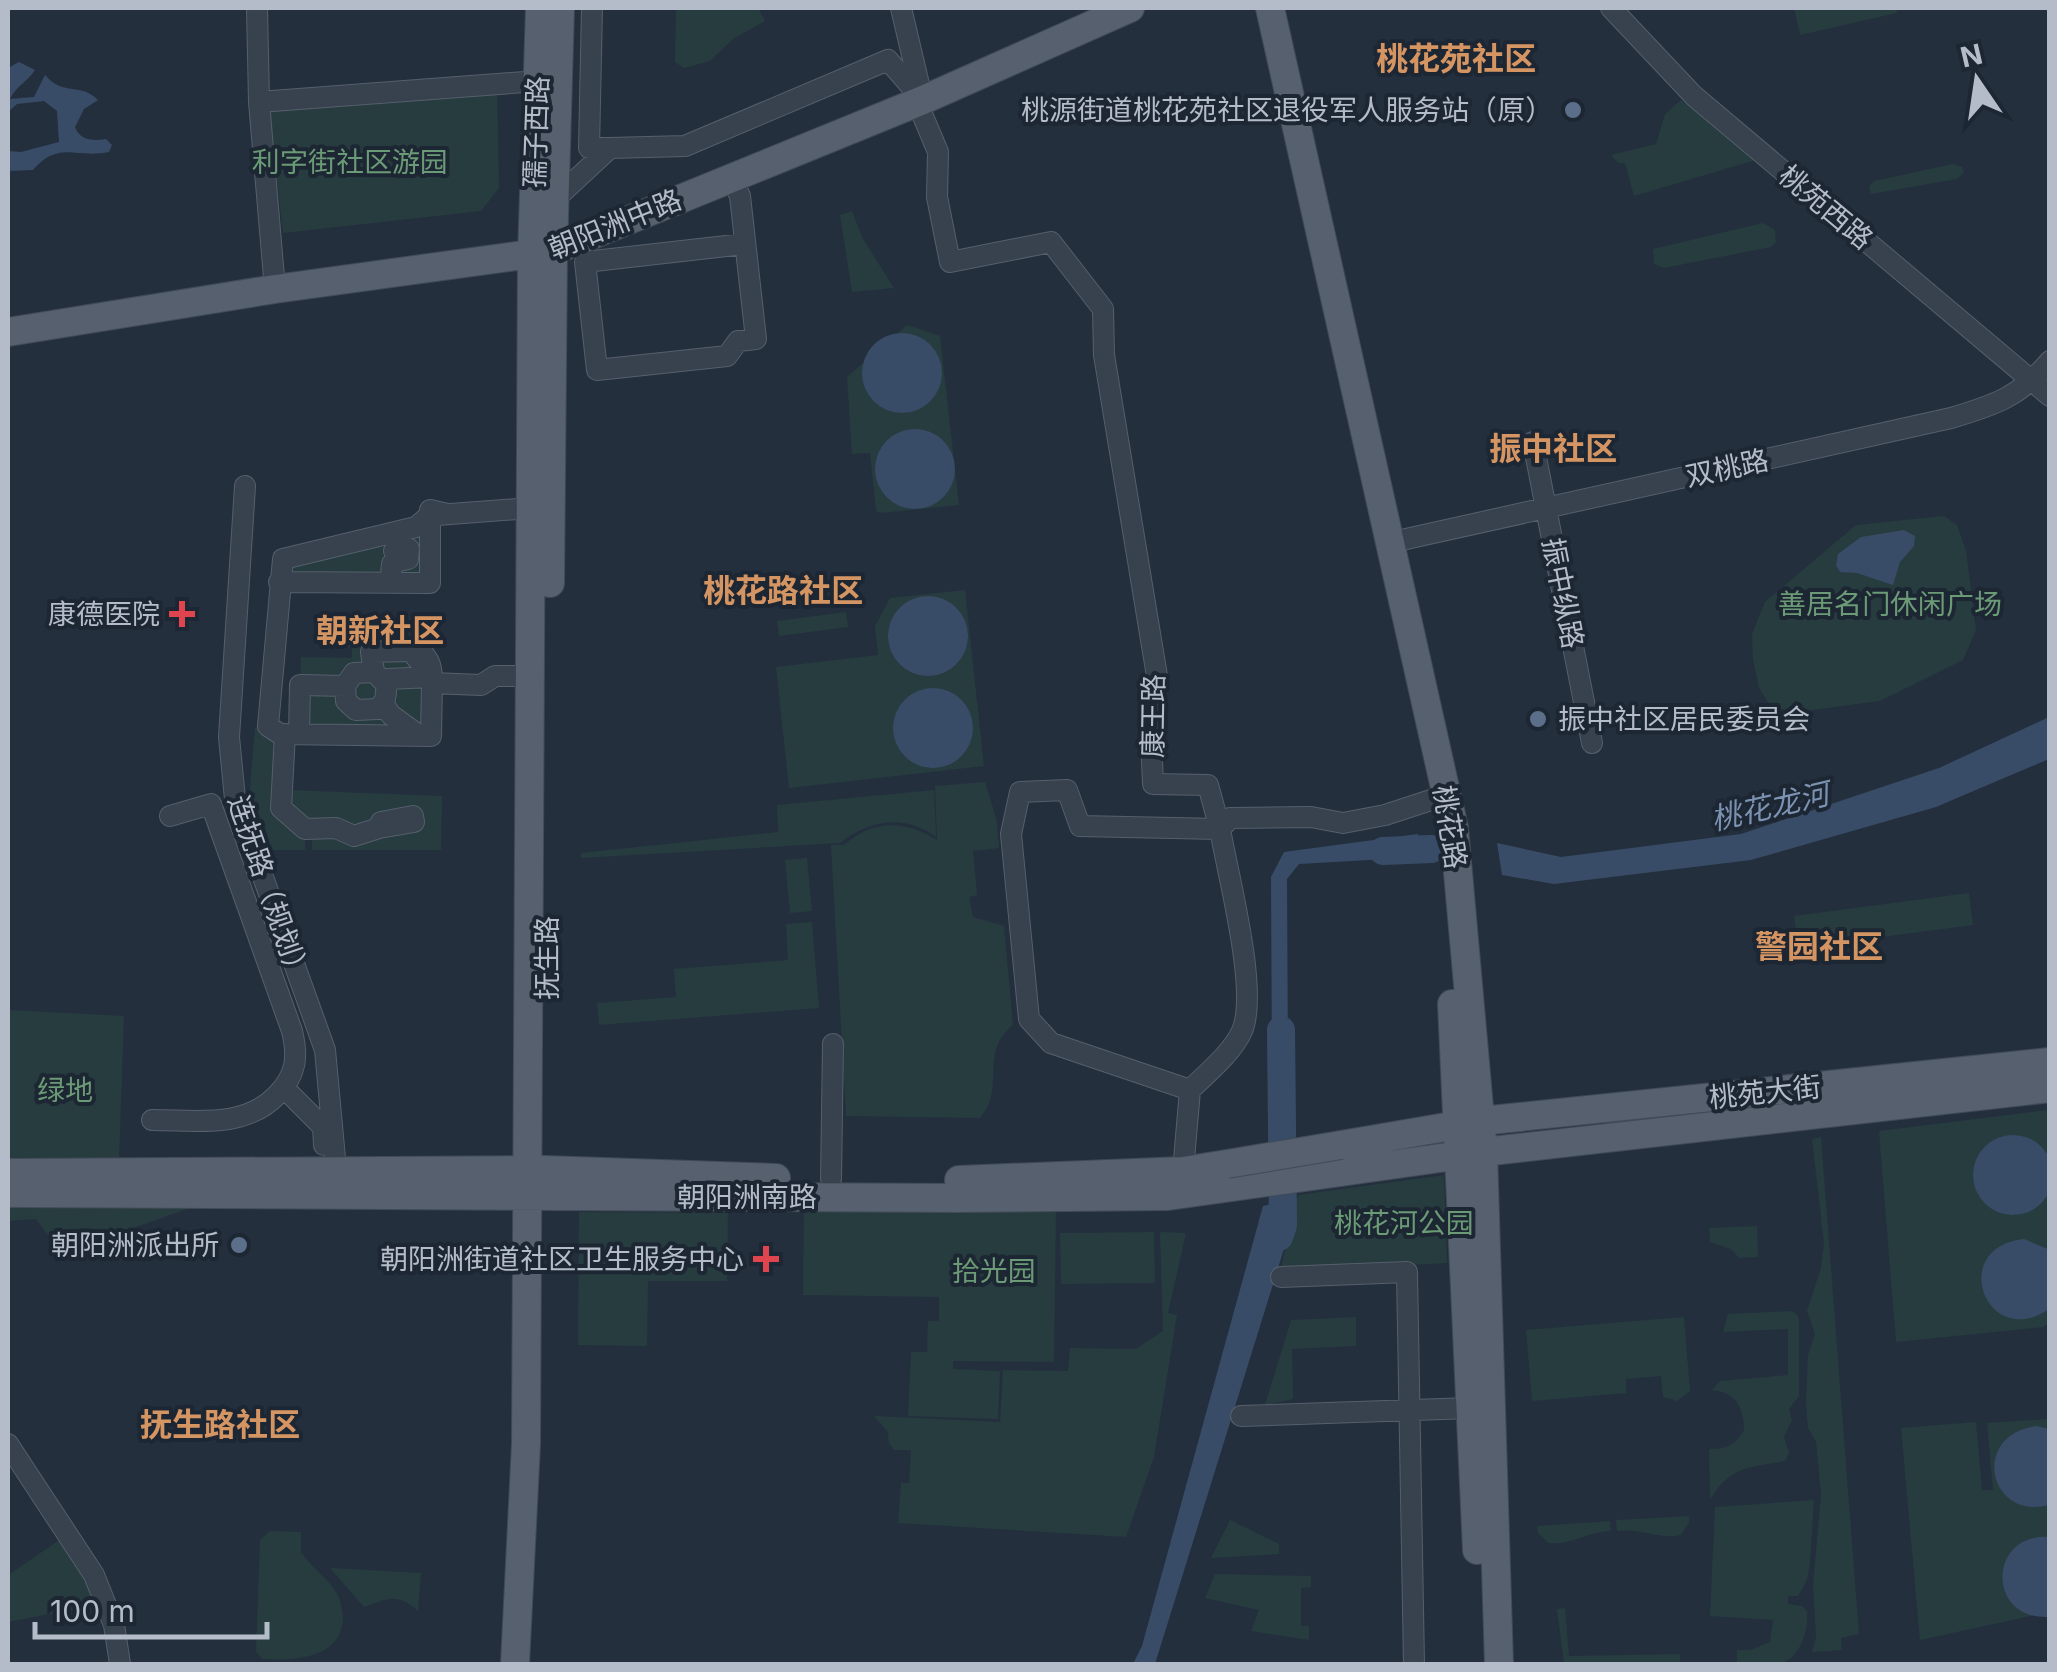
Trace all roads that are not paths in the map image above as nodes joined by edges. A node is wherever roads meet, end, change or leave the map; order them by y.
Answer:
1 (257, 8) edge
2 (540, 8) edge
3 (560, 8) edge
4 (592, 8) edge
5 (901, 8) edge
6 (1130, 8) edge
7 (1260, 8) edge
8 (1270, 8) edge
9 (1611, 8) edge
10 (538, 81) junction
11 (920, 101) junction
12 (259, 102) junction
13 (610, 148) junction
14 (731, 177) junction
15 (554, 200) junction
16 (744, 244) junction
17 (542, 253) junction
18 (275, 290) junction
19 (8, 332) edge
20 (2050, 361) edge
21 (2032, 382) junction
22 (2050, 396) edge
23 (1533, 442) dead end
24 (245, 486) dead end
25 (531, 508) junction
26 (1546, 508) junction
27 (415, 536) junction
28 (1388, 543) junction
29 (280, 582) junction
30 (531, 676) junction
31 (432, 680) junction
32 (344, 686) junction
33 (381, 686) junction
34 (292, 734) junction
35 (425, 736) junction
36 (1592, 744) dead end
37 (1434, 799) junction
38 (170, 816) dead end
39 (379, 828) dead end
40 (1220, 829) junction
41 (833, 1044) dead end
42 (2050, 1062) edge
43 (284, 1088) junction
44 (2050, 1088) edge
45 (1190, 1090) junction
46 (152, 1120) dead end
47 (1470, 1123) junction
48 (1472, 1154) junction
49 (1341, 1158) junction
50 (331, 1169) junction
51 (1183, 1171) junction
52 (8, 1173) edge
53 (1227, 1176) junction
54 (831, 1179) junction
55 (537, 1183) junction
56 (8, 1193) edge
57 (1281, 1276) dead end
58 (1471, 1408) junction
59 (1410, 1410) junction
60 (1242, 1416) dead end
61 (8, 1444) edge
62 (120, 1664) edge
63 (515, 1664) edge
64 (531, 1664) edge
65 (1414, 1664) edge
66 (1481, 1664) edge
67 (1499, 1664) edge

1 - 12 street
2 - 10 main road, 孺子西路
3 - 15 main road, 孺子西路
4 - 13 street
5 - 11 street, 康王路
6 - 11 main road, 朝阳洲中路
7 - 37 main road, 桃花路
8 - 28 main road, 桃花路
9 - 21 street, 桃苑西路
10 - 12 street
10 - 17 main road, 孺子西路
11 - 13 street
11 - 14 main road, 朝阳洲中路
11 - 40 street, 康王路
12 - 18 street
13 - 15 street
14 - 16 street
14 - 17 main road, 朝阳洲中路
15 - 17 main road, 孺子西路
16 - 16 street
17 - 18 main road, 朝阳洲中路
17 - 25 main road, 抚生路
17 - 55 main road, 抚生路
18 - 19 main road, 朝阳洲中路
20 - 21 street, 双桃路
21 - 22 street, 桃苑西路
21 - 26 street, 双桃路
23 - 26 street, 振中纵路
24 - 50 street, 连抚路（规划）
25 - 27 street
25 - 30 main road, 抚生路
26 - 28 street, 双桃路
26 - 36 street, 振中纵路
27 - 29 street
27 - 29 street
28 - 47 main road, 桃花路
29 - 34 street
30 - 31 street
30 - 55 main road, 抚生路
31 - 33 street
31 - 33 street
31 - 35 street
32 - 33 street
32 - 33 street
32 - 34 street
33 - 35 street
34 - 35 street
34 - 39 street
37 - 40 street
37 - 47 main road, 桃花路
38 - 43 street
40 - 45 street
40 - 45 street
41 - 54 street
42 - 47 main road, 桃苑大街
43 - 46 street
43 - 50 street
44 - 48 main road, 桃苑大街
45 - 51 street
47 - 48 main road, 桃花路
47 - 49 main road, 朝阳洲南路
48 - 49 main road, 朝阳洲南路
48 - 58 main road, 桃花路
48 - 67 main road, 桃花路
49 - 53 main road, 朝阳洲南路, bridge
50 - 52 main road, 朝阳洲南路
50 - 55 main road, 朝阳洲南路
51 - 53 main road, 朝阳洲南路
51 - 54 main road, 朝阳洲南路
53 - 55 main road, 朝阳洲南路
54 - 55 main road, 朝阳洲南路
55 - 56 main road, 朝阳洲南路
55 - 63 main road, 抚生路
55 - 64 main road, 抚生路
57 - 59 street
58 - 59 street
58 - 66 main road, 桃花路
59 - 60 street
59 - 65 street
61 - 62 street

